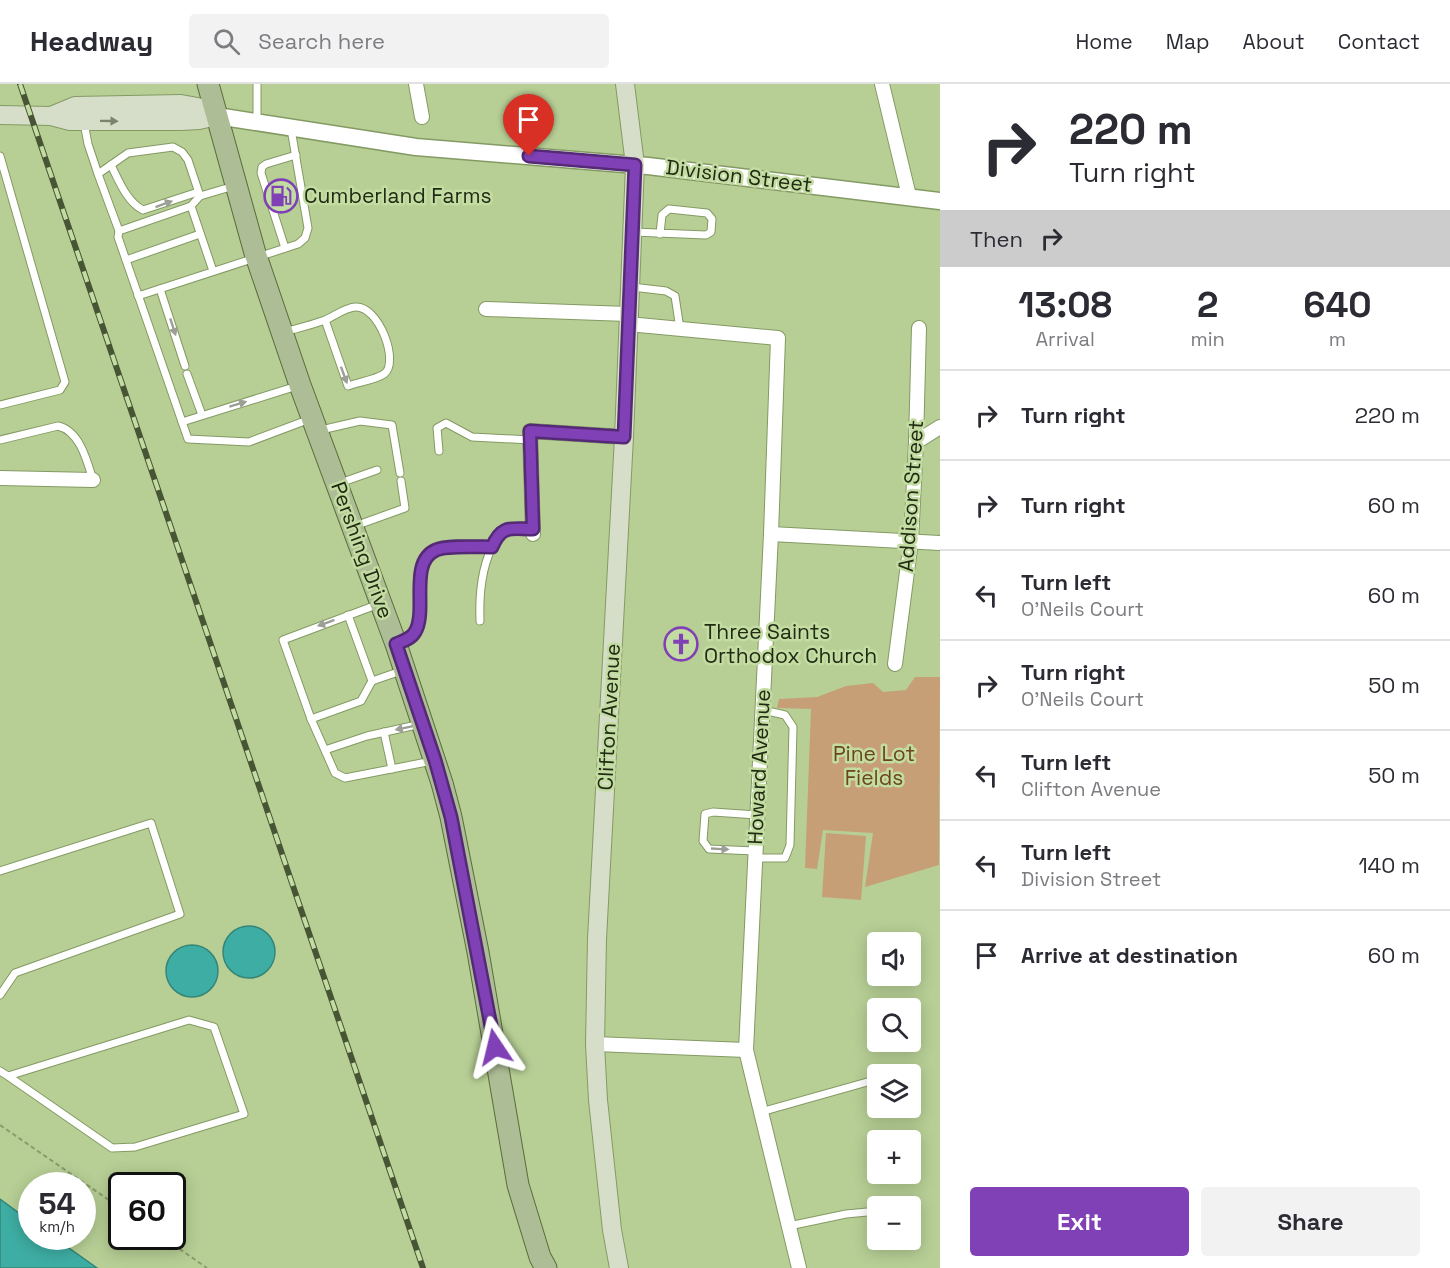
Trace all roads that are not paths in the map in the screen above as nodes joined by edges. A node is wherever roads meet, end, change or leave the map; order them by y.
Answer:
1 (210, 84) edge
2 (257, 84) edge
3 (416, 84) edge
4 (625, 84) edge
5 (882, 84) edge
6 (0, 115) edge
7 (51, 116) junction
8 (217, 116) junction
9 (422, 117) dead end
10 (83, 120) junction
11 (258, 122) junction
12 (291, 127) junction
13 (296, 155) junction
14 (0, 156) edge
15 (111, 165) junction
16 (635, 165) junction
17 (98, 174) junction
18 (236, 185) junction
19 (199, 194) junction
20 (909, 196) junction
21 (940, 201) edge
22 (191, 206) junction
23 (119, 231) junction
24 (633, 232) junction
25 (200, 234) junction
26 (660, 234) junction
27 (285, 248) junction
28 (256, 256) junction
29 (126, 260) junction
30 (213, 271) junction
31 (629, 286) junction
32 (160, 289) junction
33 (138, 296) junction
34 (486, 309) dead end
35 (628, 319) junction
36 (325, 320) junction
37 (919, 328) dead end
38 (680, 329) junction
39 (282, 332) junction
40 (300, 385) junction
41 (0, 405) edge
42 (202, 416) junction
43 (182, 422) junction
44 (316, 424) junction
45 (940, 427) edge
46 (624, 437) junction
47 (0, 440) edge
48 (530, 440) junction
49 (916, 442) junction
50 (439, 451) dead end
51 (377, 470) dead end
52 (400, 473) dead end
53 (0, 478) edge
54 (93, 480) joint
55 (401, 481) dead end
56 (337, 484) junction
57 (353, 527) junction
58 (533, 532) joint
59 (771, 534) junction
60 (911, 541) junction
61 (940, 543) edge
62 (492, 547) junction
63 (381, 603) junction
64 (348, 615) junction
65 (480, 621) dead end
66 (396, 644) junction
67 (895, 664) dead end
68 (404, 670) junction
69 (372, 681) junction
70 (763, 711) junction
71 (311, 719) junction
72 (424, 724) junction
73 (384, 732) junction
74 (325, 750) junction
75 (435, 760) junction
76 (392, 769) junction
77 (757, 815) junction
78 (755, 854) junction
79 (0, 871) edge
80 (0, 995) edge
81 (595, 1044) junction
82 (746, 1050) junction
83 (0, 1071) edge
84 (8, 1076) junction
85 (867, 1083) edge
86 (761, 1112) junction
87 (867, 1212) edge
88 (789, 1226) junction
89 (546, 1268) edge
90 (619, 1268) edge
91 (799, 1268) edge

1 - 8 main road, Pershing Drive
2 - 11 lane
3 - 9 street
4 - 16 main road, Clifton Avenue
5 - 20 street
6 - 7 main road, Division Street
7 - 8 main road, Division Street
7 - 10 main road, Division Street
10 -> 8 main road, Division Street
8 - 11 street, Division Street
8 - 18 main road, Pershing Drive
10 - 17 lane
11 - 12 street, Division Street
12 - 13 lane
12 - 16 street, Division Street
13 - 27 lane
13 - 27 lane
14 - 41 lane
15 - 17 lane
15 -> 19 lane
15 - 19 lane
16 - 20 street, Division Street
16 - 24 main road, Clifton Avenue
17 - 23 lane
18 - 19 lane
18 - 28 main road, Pershing Drive
19 - 22 lane
20 - 21 street, Division Street
22 - 23 lane
22 - 25 lane
23 - 29 lane
24 - 26 lane
24 - 31 main road, Clifton Avenue
25 - 29 lane
25 - 30 lane
26 - 26 lane
27 - 28 lane
28 - 30 lane
28 - 39 main road, Pershing Drive
29 - 33 lane
30 - 32 lane
31 - 35 main road, Clifton Avenue
31 - 38 lane
32 - 33 lane
32 -> 42 lane
33 - 43 lane
34 - 35 street, Howard Avenue
35 - 38 street, Howard Avenue
35 - 46 main road, Clifton Avenue
36 -> 36 lane
36 - 39 lane
37 - 49 street, Addison Street
38 - 59 street, Howard Avenue
39 - 40 main road, Pershing Drive
42 -> 40 lane
40 - 44 main road, Pershing Drive
42 - 43 lane
43 - 44 lane
44 - 52 lane
44 - 56 main road, Pershing Drive
45 - 49 street
46 - 48 street
46 - 81 main road, Clifton Avenue
47 - 54 lane
48 - 50 lane
48 - 58 street
49 - 60 street, Addison Street
51 - 56 lane
53 - 54 street
55 - 57 lane
56 - 57 main road, Pershing Drive
57 - 63 main road, Pershing Drive
58 - 62 lane
59 - 60 street
59 - 70 street, Howard Avenue
60 - 61 street
60 - 67 street, Addison Street
62 - 65 lane
62 - 66 lane
63 - 64 lane
63 - 66 main road, Pershing Drive
64 - 69 lane
64 -> 71 lane
66 - 68 main road, Pershing Drive
68 - 69 lane
68 - 72 main road, Pershing Drive
69 - 71 lane
70 - 77 street, Howard Avenue
70 - 78 lane
71 - 74 lane
72 -> 73 lane
72 - 75 main road, Pershing Drive
73 - 74 lane
73 - 76 lane
74 - 76 lane
75 - 76 lane
75 - 89 main road, Pershing Drive
77 - 78 street, Howard Avenue
77 -> 78 lane
78 - 82 street, Howard Avenue
79 - 80 lane
81 - 82 street
81 - 90 main road, Clifton Avenue
82 - 86 street, Howard Avenue
83 - 84 lane
84 - 84 lane
85 - 86 lane
86 - 88 street, Howard Avenue
87 - 88 lane
88 - 91 street, Howard Avenue

